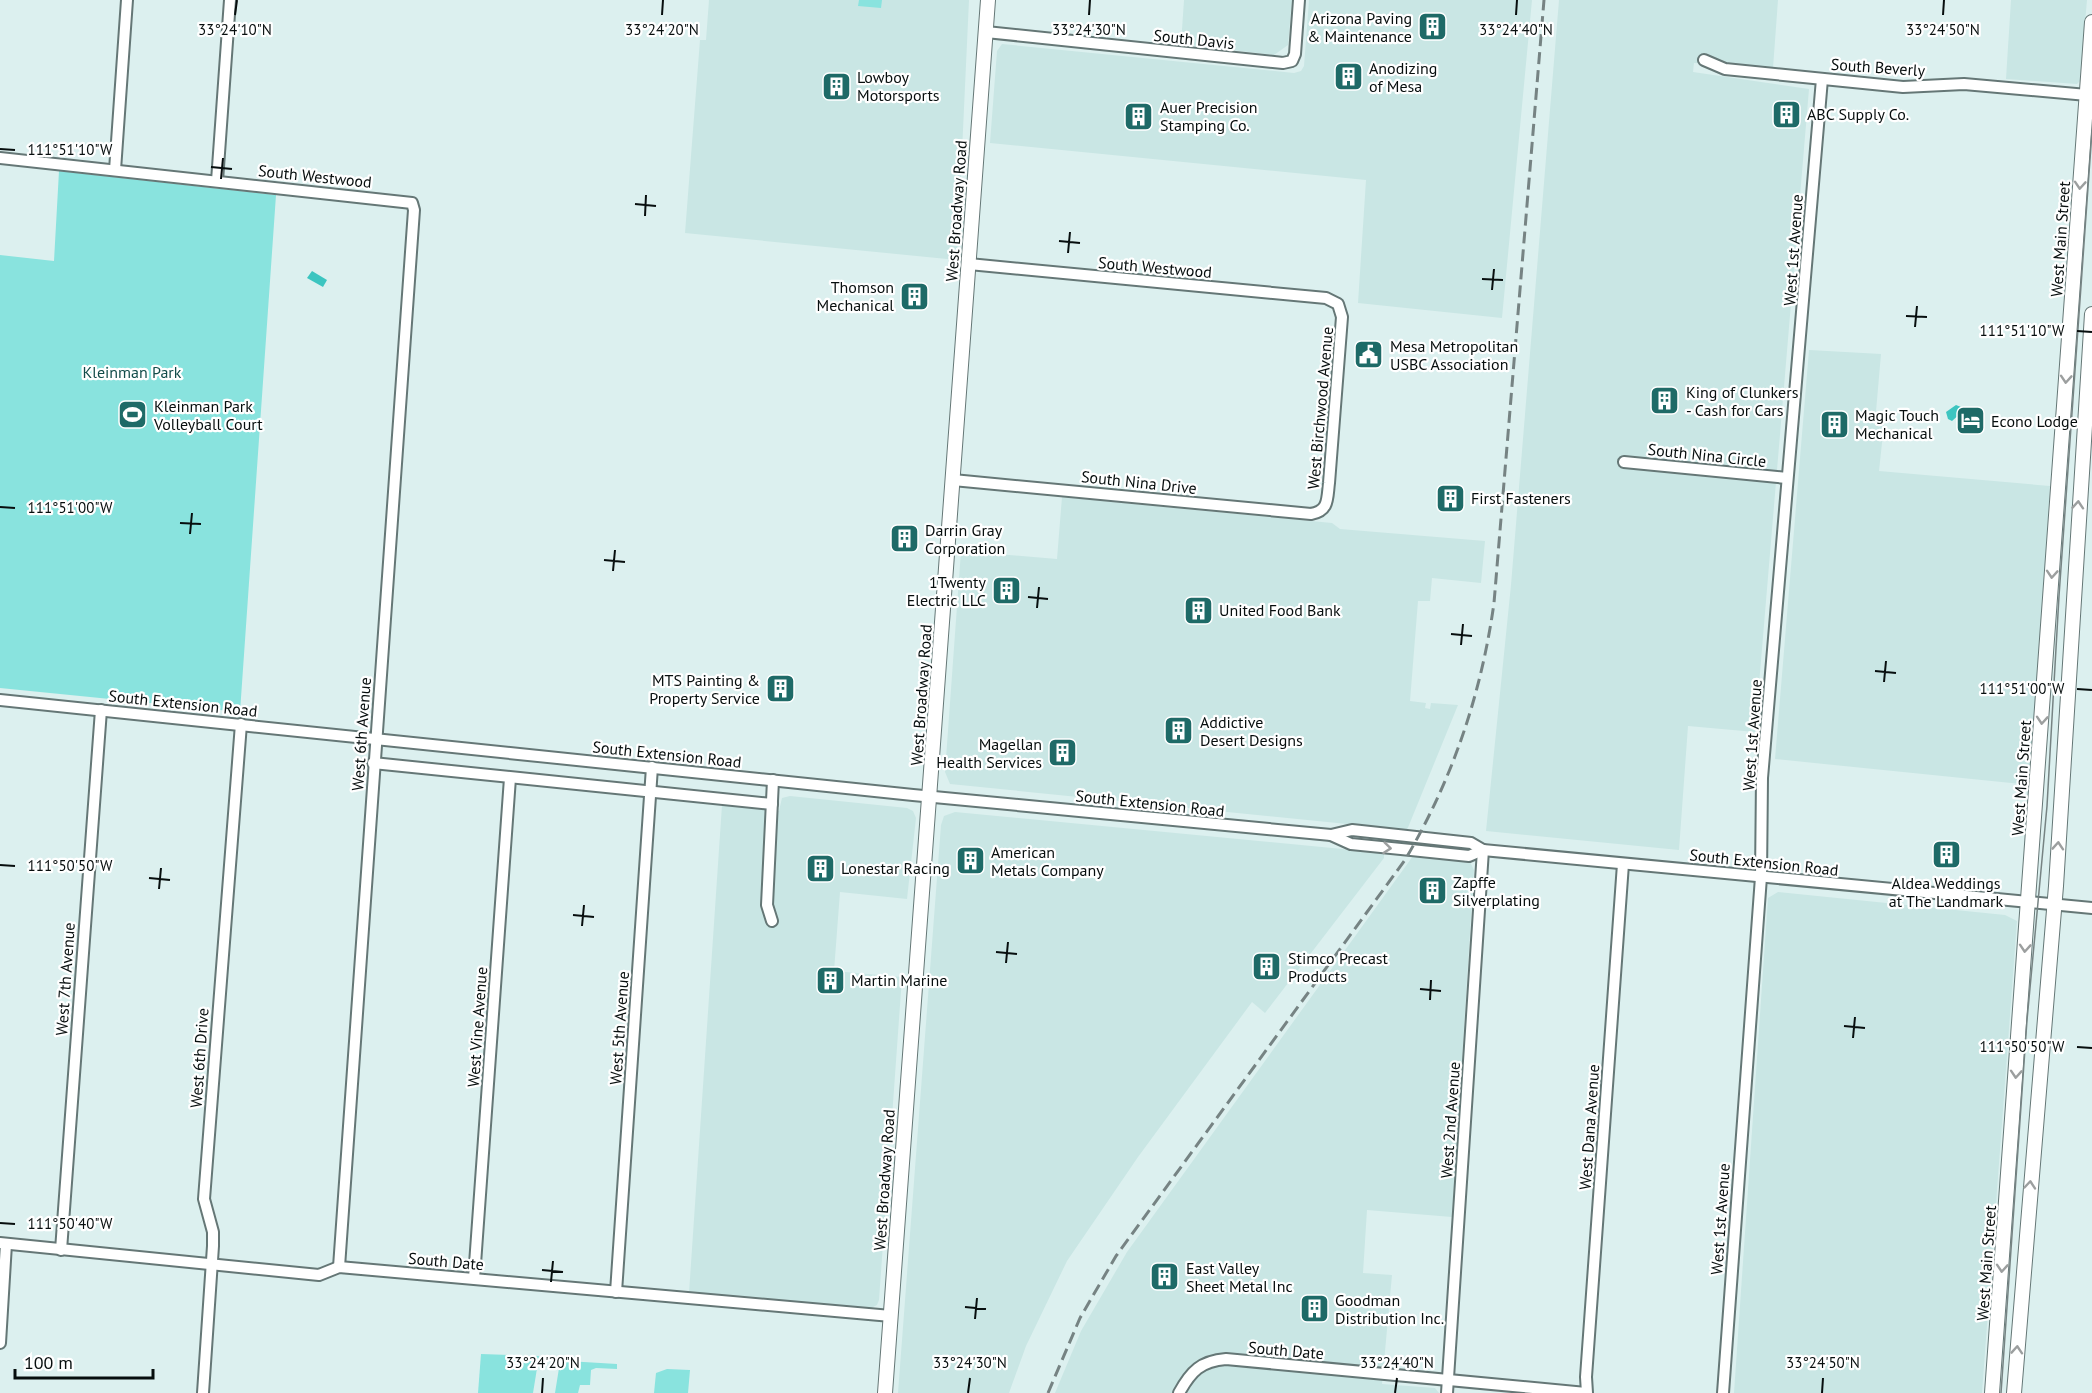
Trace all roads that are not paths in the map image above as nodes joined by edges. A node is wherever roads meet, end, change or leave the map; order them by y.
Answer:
1 (127, 0) edge
2 (230, 0) edge
3 (988, 0) edge
4 (1299, 0) edge
5 (2092, 22) edge
6 (986, 32) junction
7 (1704, 60) dead end
8 (1822, 79) junction
9 (2087, 95) junction
10 (0, 158) edge
11 (115, 170) junction
12 (217, 181) junction
13 (412, 203) joint
14 (969, 264) junction
15 (1338, 304) joint
16 (2092, 314) edge
17 (1624, 462) dead end
18 (1787, 478) junction
19 (953, 480) junction
20 (1321, 513) joint
21 (0, 700) edge
22 (101, 710) junction
23 (241, 724) junction
24 (375, 739) junction
25 (374, 763) junction
26 (652, 767) junction
27 (510, 778) junction
28 (773, 780) junction
29 (651, 792) junction
30 (931, 797) junction
31 (772, 804) junction
32 (1483, 850) junction
33 (1623, 864) junction
34 (1761, 877) junction
35 (2041, 903) junction
36 (2092, 908) edge
37 (772, 921) dead end
38 (3, 1244) edge
39 (61, 1250) junction
40 (212, 1265) junction
41 (339, 1267) junction
42 (474, 1278) junction
43 (616, 1292) junction
44 (891, 1316) junction
45 (0, 1343) edge
46 (1448, 1380) junction
47 (203, 1393) edge
48 (885, 1393) edge
49 (1179, 1393) edge
50 (1447, 1393) edge
51 (1587, 1393) edge
52 (1723, 1393) edge
53 (1992, 1393) edge
54 (2014, 1393) edge

1 - 11 street
2 - 12 street
3 - 6 main road, West Broadway Road
4 - 6 street, South Davis
5 - 9 main road, West Main Street
6 - 14 main road, West Broadway Road
7 - 8 street, South Beverly
8 - 9 street, South Beverly
8 - 18 street, West 1st Avenue
9 -> 35 main road, West Main Street
10 - 11 street, South Westwood
11 - 12 street, South Westwood
12 - 13 street, South Westwood
13 - 24 street, West 6th Avenue
14 - 15 street, South Westwood
14 - 19 main road, West Broadway Road
15 - 20 street, West Birchwood Avenue
35 -> 16 main road, West Main Street
17 - 18 street, South Nina Circle
18 - 34 street, West 1st Avenue
19 - 20 street, South Nina Drive
19 - 30 main road, West Broadway Road
21 - 22 street, South Extension Road
22 - 23 street, South Extension Road
22 - 39 street, West 7th Avenue
23 - 24 street, South Extension Road
23 - 40 street, West 6th Drive
24 - 25 street, West 6th Avenue
24 - 26 street, South Extension Road
25 - 27 street
25 - 41 street, West 6th Avenue
26 - 28 street, South Extension Road
26 - 29 street, West 5th Avenue
27 - 29 street
27 - 42 street, West Vine Avenue
28 - 30 street, South Extension Road
28 - 31 street
29 - 31 street
29 - 43 street, West 5th Avenue
30 - 32 street, South Extension Road
30 - 44 main road, West Broadway Road
31 - 37 street
32 - 33 street, South Extension Road
32 - 46 street, West 2nd Avenue
33 - 34 street, South Extension Road
33 - 51 street, West Dana Avenue
34 - 35 street, South Extension Road
34 - 52 street, West 1st Avenue
35 - 36 street, South Extension Road
35 -> 53 main road, West Main Street
54 -> 35 main road, West Main Street
38 - 39 street, South Date
38 - 45 street
39 - 40 street, South Date
40 - 41 street, South Date
40 - 47 street, West 6th Drive
41 - 42 street, South Date
42 - 43 street, South Date
43 - 44 street, South Date
44 - 48 main road, West Broadway Road
46 - 49 street, South Date
46 - 50 street, West 2nd Avenue
46 - 51 street, South Date

